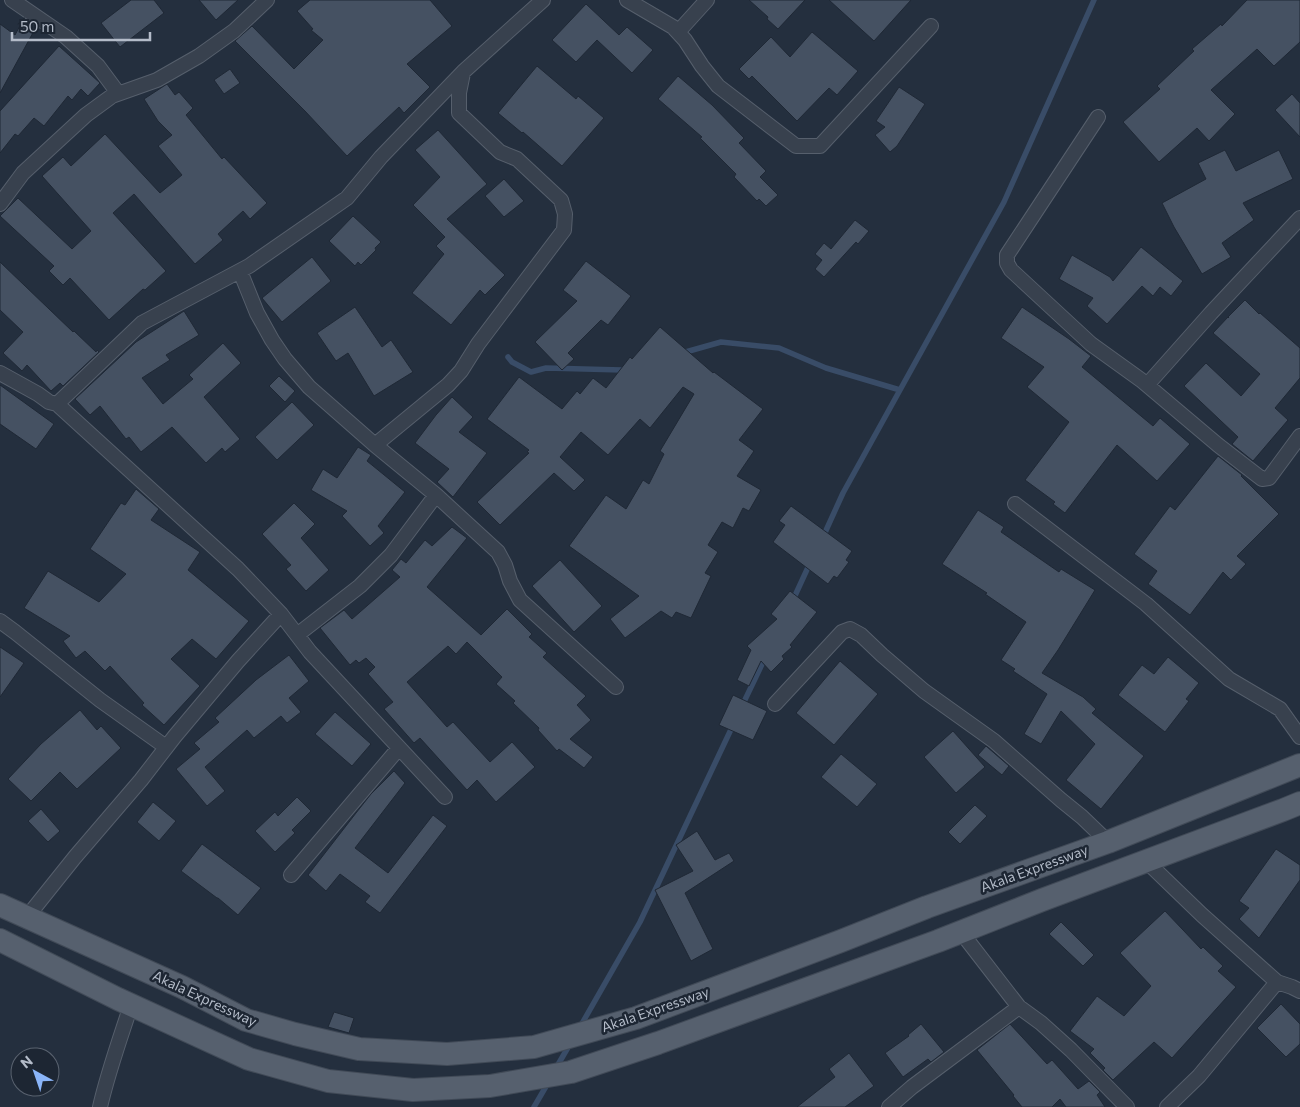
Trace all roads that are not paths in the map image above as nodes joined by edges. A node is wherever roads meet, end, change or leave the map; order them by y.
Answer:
1 (12, 0) edge
2 (267, 0) edge
3 (543, 0) edge
4 (627, 0) edge
5 (707, 0) edge
6 (931, 26) dead end
7 (678, 32) junction
8 (463, 72) junction
9 (118, 93) junction
10 (1098, 118) dead end
11 (0, 204) edge
12 (1300, 218) edge
13 (240, 271) junction
14 (0, 373) edge
15 (1148, 385) junction
16 (57, 404) junction
17 (1300, 436) edge
18 (376, 445) junction
19 (436, 495) junction
20 (1015, 504) dead end
21 (281, 614) junction
22 (0, 621) edge
23 (298, 635) junction
24 (616, 688) dead end
25 (775, 704) dead end
26 (1300, 737) edge
27 (166, 747) junction
28 (399, 748) junction
29 (1300, 765) edge
30 (1269, 778) junction
31 (445, 797) dead end
32 (1291, 806) edge
33 (1108, 842) junction
34 (1146, 861) junction
35 (291, 874) dead end
36 (0, 905) edge
37 (927, 907) junction
38 (27, 917) junction
39 (961, 932) junction
40 (0, 940) edge
41 (938, 941) junction
42 (1277, 982) junction
43 (1300, 992) edge
44 (131, 1005) junction
45 (1019, 1007) junction
46 (100, 1107) edge
47 (889, 1107) edge
48 (1127, 1107) edge
49 (1167, 1107) edge

1 - 9 street
2 - 9 street
3 - 8 street
4 - 7 street
5 - 7 street
6 - 7 street
8 - 13 street
8 - 18 street
9 - 11 street
10 - 15 street
12 - 15 street
13 - 16 street
13 - 18 street
14 - 16 street
15 - 17 street
16 - 21 street
18 - 19 street
19 - 23 street
19 - 24 street
20 - 26 street
21 - 23 street
21 - 27 street
22 - 27 street
23 - 28 street
25 - 33 street
27 - 38 street
28 - 31 street
28 - 35 street
29 - 30 main road, Akala Expressway
30 - 32 main road
30 - 33 main road, Akala Expressway
32 - 34 main road
33 - 37 main road, Akala Expressway
34 - 39 main road
34 - 42 street
36 - 38 main road, Akala Expressway
37 - 38 main road, Akala Expressway
37 - 41 main road
39 - 41 main road
39 - 45 street
40 - 44 main road
41 - 44 main road
42 - 43 street
42 - 49 street
44 - 46 street
45 - 47 street
45 - 48 street

